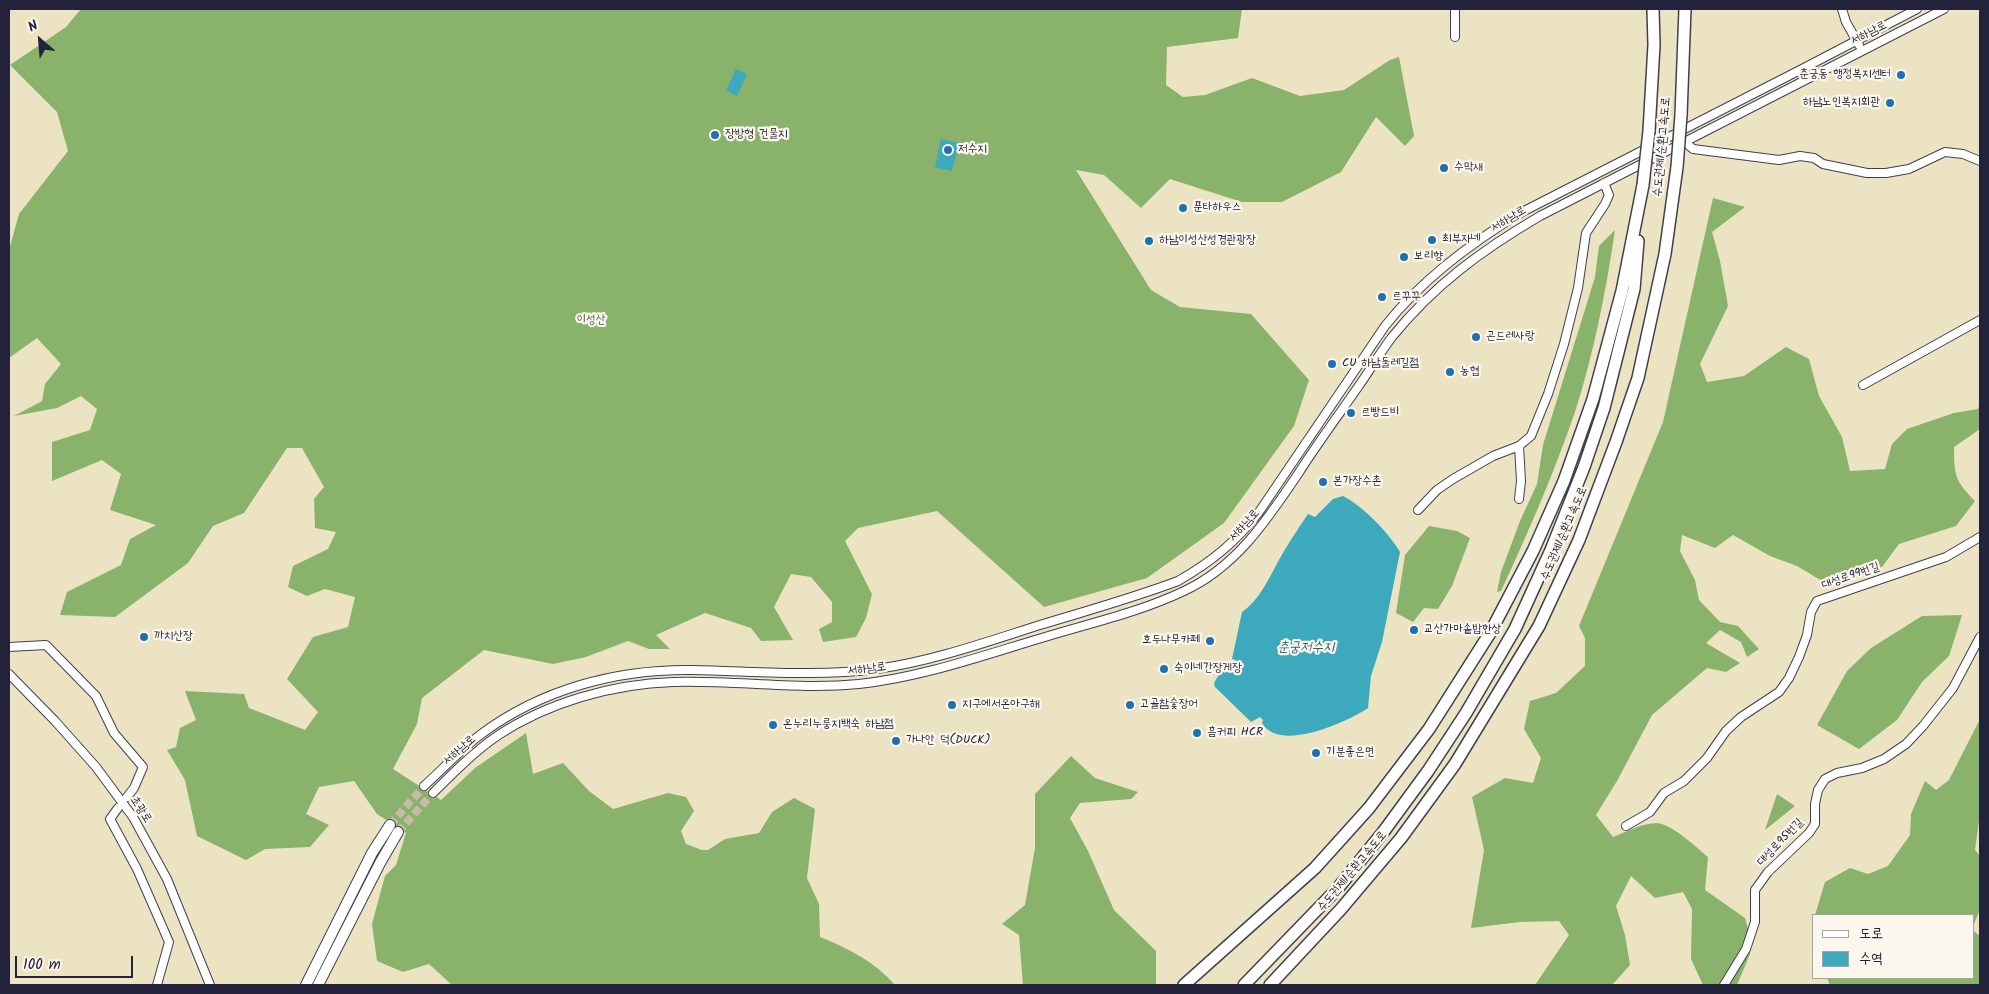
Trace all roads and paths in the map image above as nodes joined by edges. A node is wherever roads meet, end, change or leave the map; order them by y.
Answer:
1 (1455, 9) edge
2 (1842, 9) edge
3 (1917, 9) edge
4 (1944, 9) edge
5 (1685, 10) edge
6 (1653, 12) edge
7 (1455, 37) dead end
8 (1856, 41) junction
9 (1862, 51) junction
10 (1685, 142) junction
11 (1980, 161) edge
12 (1604, 184) junction
13 (1643, 185) junction
14 (1980, 320) edge
15 (1864, 385) dead end
16 (1519, 446) junction
17 (1519, 499) dead end
18 (1418, 510) dead end
19 (1980, 537) edge
20 (1980, 638) edge
21 (9, 646) edge
22 (9, 674) edge
23 (424, 786) tunnel mouth
24 (433, 793) tunnel mouth
25 (127, 797) dead end
26 (118, 808) dead end
27 (1626, 826) dead end
28 (157, 985) edge
29 (210, 985) edge
30 (306, 985) edge
31 (318, 985) edge
32 (1184, 985) edge
33 (1244, 985) edge
34 (1270, 985) edge
35 (1724, 985) edge

1 - 7 street
2 - 8 street
3 - 8 street, 서하남로
4 - 9 street, 서하남로
5 - 34 highway, 수도권제1순환고속도로, bridge
6 - 13 highway, 수도권제1순환고속도로, bridge
8 - 9 street
8 - 23 street, 서하남로
9 - 10 street, 서하남로
10 - 11 street
10 - 12 street, 서하남로
12 - 16 street
12 - 24 street, 서하남로
13 - 32 highway, 수도권제1순환고속도로
13 - 33 highway, 수도권제1순환고속도로
14 - 15 street
16 - 17 street
16 - 18 street
19 - 27 street, 대성로99번길
20 - 35 street, 대성로95번길
21 - 25 street
22 - 29 street, 초광로
26 - 28 street
30 - 31 main road

